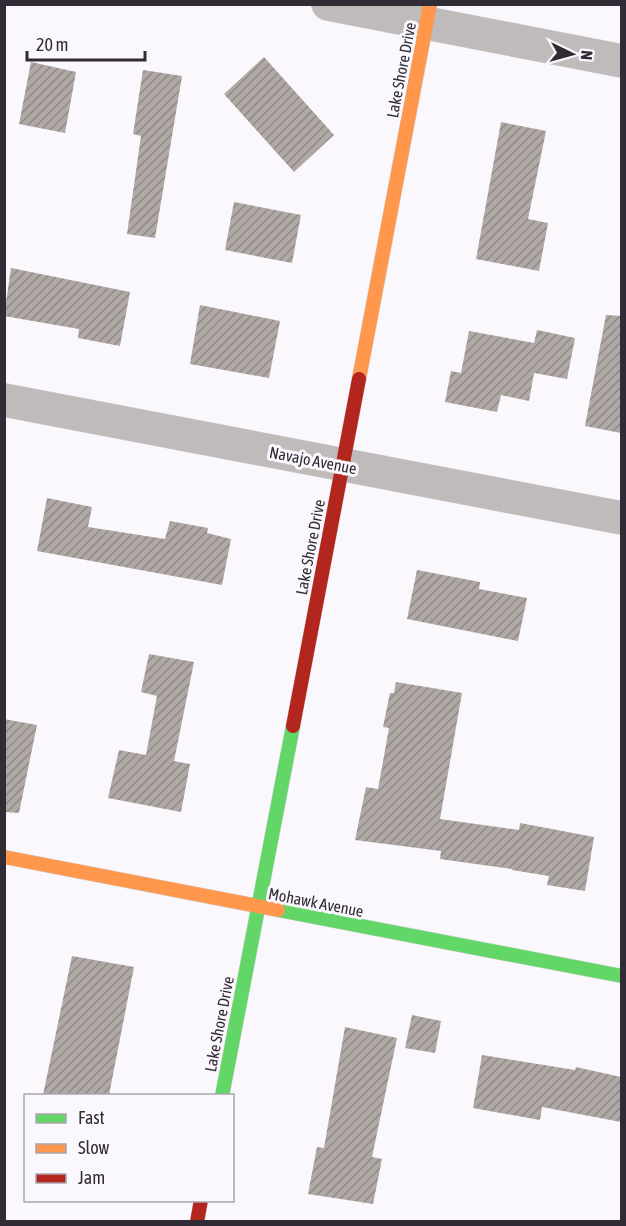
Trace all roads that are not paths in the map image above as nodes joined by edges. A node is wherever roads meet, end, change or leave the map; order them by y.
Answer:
1 (328, 4) edge
2 (428, 14) edge
3 (621, 61) edge
4 (4, 400) edge
5 (343, 465) junction
6 (621, 518) edge
7 (4, 857) edge
8 (258, 908) junction
9 (621, 976) edge
10 (222, 1094) edge
11 (201, 1202) edge
12 (197, 1221) edge

1 - 2 street
2 - 3 street
2 - 5 street, Lake Shore Drive
4 - 5 street, Navajo Avenue
5 - 6 street, Navajo Avenue
5 - 8 street, Lake Shore Drive
7 - 8 street, Mohawk Avenue
8 - 9 street, Mohawk Avenue
8 - 10 street, Lake Shore Drive
11 - 12 street

